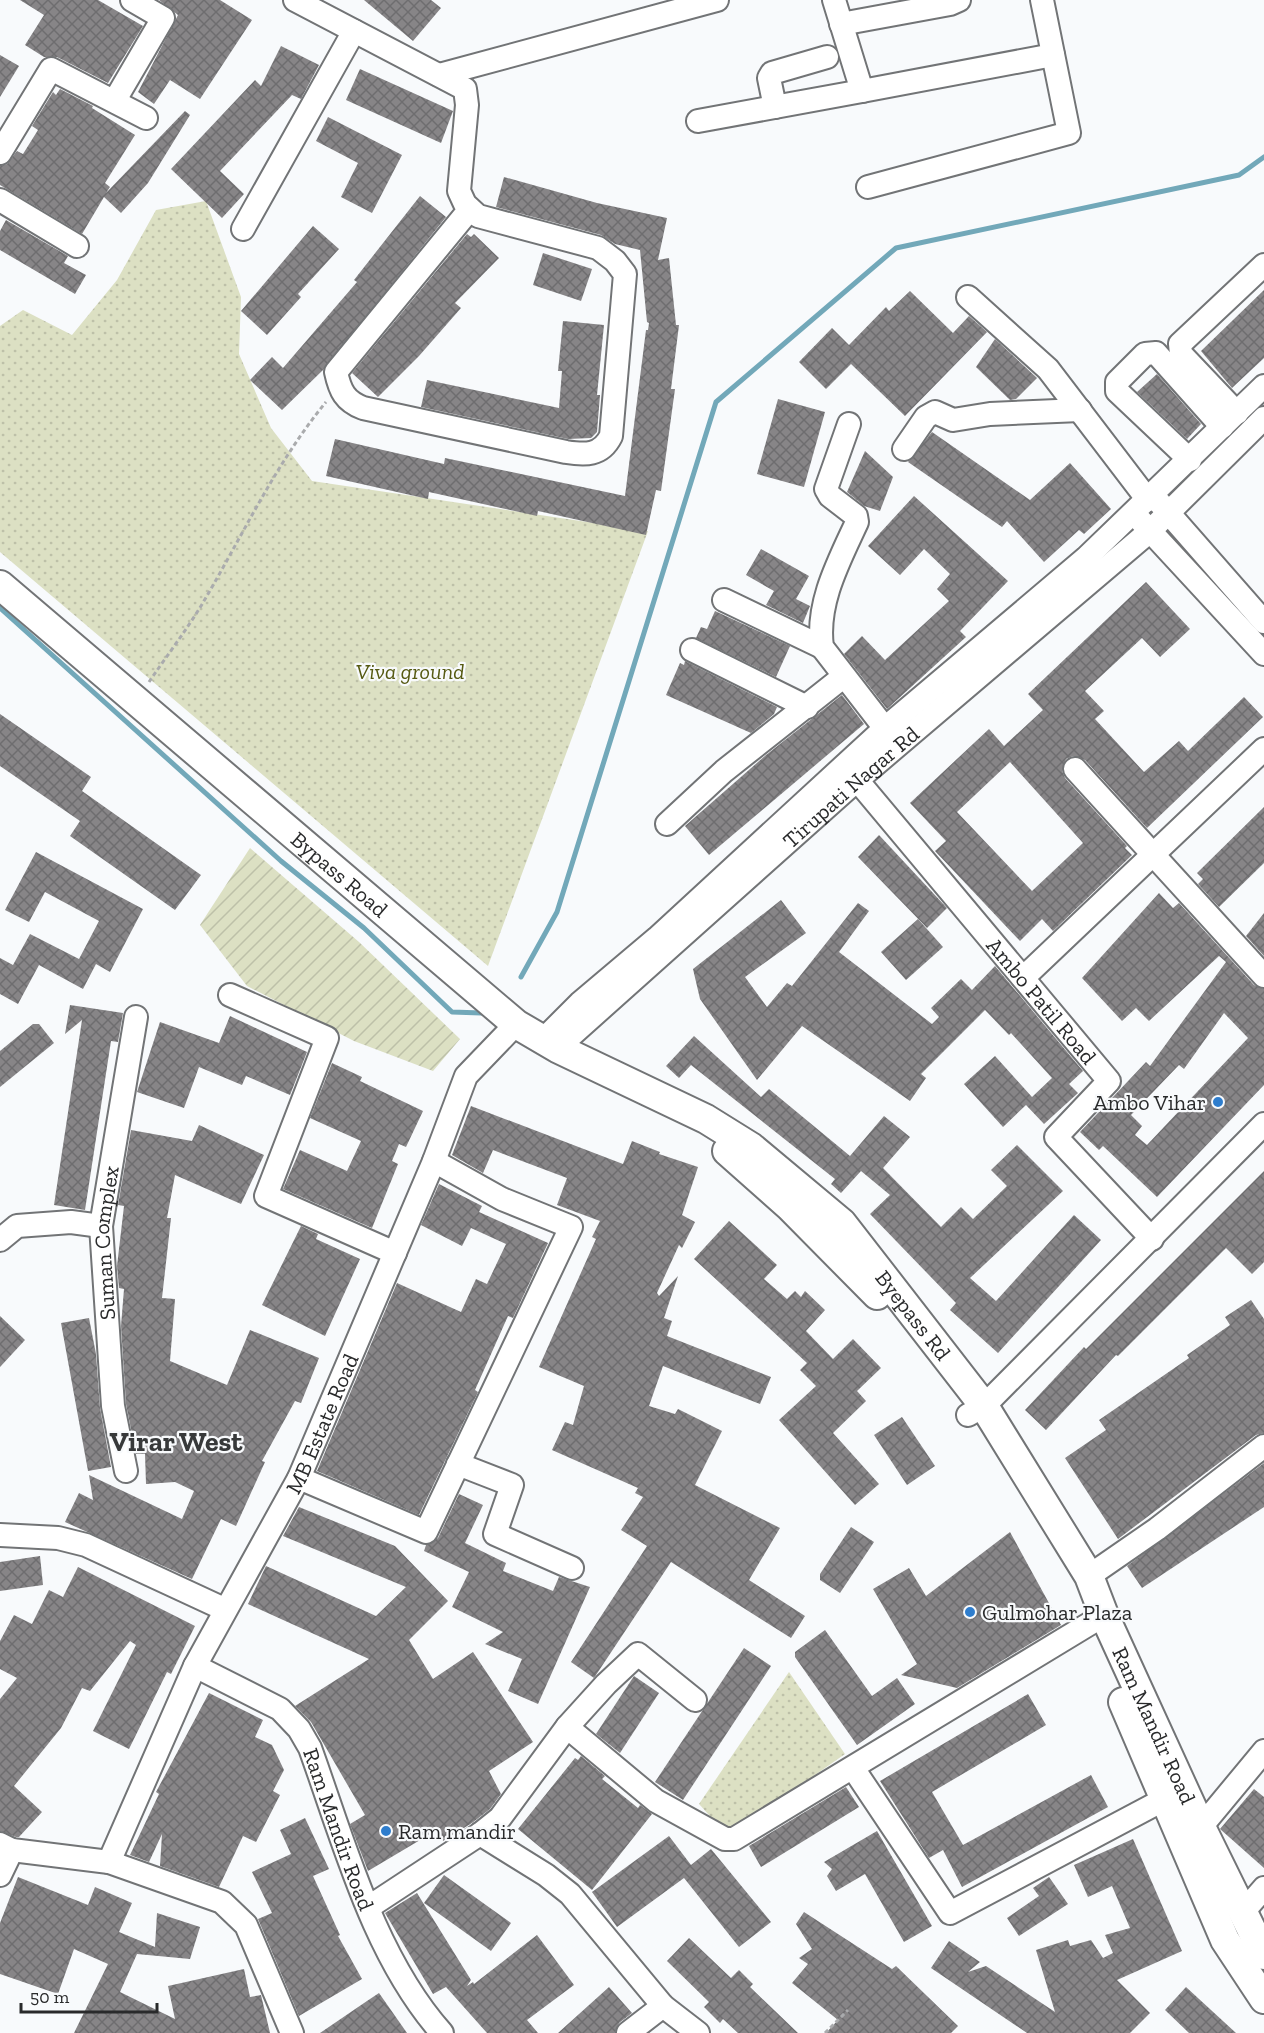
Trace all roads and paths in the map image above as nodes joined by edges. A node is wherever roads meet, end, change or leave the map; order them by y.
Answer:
1 (132, 0) edge
2 (296, 0) edge
3 (717, 0) edge
4 (834, 0) edge
5 (958, 0) edge
6 (1042, 0) edge
7 (841, 24) junction
8 (354, 31) junction
9 (1053, 55) junction
10 (827, 57) dead end
11 (439, 75) junction
12 (862, 91) junction
13 (115, 100) junction
14 (775, 107) junction
15 (146, 118) dead end
16 (698, 121) dead end
17 (0, 153) edge
18 (867, 187) dead end
19 (0, 200) edge
20 (470, 209) junction
21 (243, 229) dead end
22 (77, 246) dead end
23 (1264, 265) edge
24 (968, 297) dead end
25 (339, 386) junction
26 (1264, 386) edge
27 (1080, 410) junction
28 (1264, 418) edge
29 (1229, 420) junction
30 (849, 424) dead end
31 (904, 449) dead end
32 (1190, 459) junction
33 (1145, 503) junction
34 (1168, 513) junction
35 (1150, 531) junction
36 (0, 585) edge
37 (724, 600) dead end
38 (1264, 622) edge
39 (822, 647) junction
40 (692, 650) dead end
41 (1264, 654) edge
42 (843, 677) junction
43 (136, 701) junction
44 (807, 707) junction
45 (892, 737) junction
46 (1264, 749) edge
47 (1075, 769) dead end
48 (858, 780) junction
49 (667, 824) dead end
50 (1154, 855) junction
51 (1264, 976) edge
52 (1023, 978) junction
53 (230, 995) dead end
54 (136, 1017) dead end
55 (516, 1024) junction
56 (550, 1044) junction
57 (706, 1119) junction
58 (1264, 1124) edge
59 (434, 1161) junction
60 (101, 1226) junction
61 (1152, 1239) junction
62 (0, 1240) edge
63 (395, 1252) junction
64 (976, 1411) junction
65 (1264, 1446) edge
66 (458, 1464) junction
67 (126, 1471) dead end
68 (299, 1478) junction
69 (0, 1534) edge
70 (572, 1568) dead end
71 (1089, 1576) junction
72 (224, 1610) junction
73 (1096, 1620) junction
74 (195, 1666) junction
75 (695, 1700) dead end
76 (567, 1727) junction
77 (1264, 1751) edge
78 (853, 1768) junction
79 (1163, 1800) junction
80 (1201, 1827) junction
81 (480, 1834) junction
82 (6, 1847) edge
83 (109, 1862) junction
84 (0, 1875) edge
85 (1264, 1888) edge
86 (369, 1907) junction
87 (1243, 1912) junction
88 (1264, 1954) edge
89 (1264, 1999) edge
90 (663, 2006) junction
91 (848, 2010) dead end
92 (292, 2033) edge
93 (442, 2033) edge
94 (628, 2033) edge
95 (698, 2033) edge
96 (825, 2033) edge

1 - 13 street
2 - 8 street
3 - 11 street
4 - 7 street
5 - 7 street
6 - 9 street
7 - 12 street
8 - 11 street
8 - 21 street
9 - 12 street
9 - 18 street
10 - 14 street
11 - 20 street
12 - 14 street
13 - 15 street
13 - 17 street
14 - 16 street
19 - 22 street
20 - 25 street
20 - 25 street
23 - 29 street
24 - 27 street
25 - 43 path
26 - 29 street
27 - 31 street
27 - 33 street
28 - 34 street, Tirupati Nagar Rd
29 - 32 street
29 - 32 street
30 - 39 street
32 - 33 street
33 - 34 street
33 - 35 street
33 - 45 street
34 - 35 street, Tirupati Nagar Rd
34 - 38 street
35 - 41 street
35 - 45 street, Tirupati Nagar Rd
36 - 43 main road, Bypass Road
37 - 39 street
39 - 42 street
40 - 44 street
42 - 44 street
42 - 45 street
43 - 55 main road, Bypass Road
44 - 49 street
45 - 48 street, Tirupati Nagar Rd
45 - 56 street
46 - 50 street
47 - 50 street
48 - 52 street, Ambo Patil Road
48 - 56 street, Tirupati Nagar Rd
50 - 51 street
50 - 52 street
52 - 61 street, Ambo Patil Road
53 - 63 street
54 - 60 street, Suman Complex
55 - 56 main road, Bypass Road
55 - 59 street, MB Estate Road
56 - 57 main road, Bypass Road
57 - 64 main road
57 - 64 main road, Byepass Rd
58 - 61 street
59 - 63 street, MB Estate Road
59 - 66 street
60 - 62 street
60 - 67 street, Suman Complex
61 - 64 street
63 - 68 street, MB Estate Road
64 - 71 main road, Ram Mandir Road
64 - 73 main road
65 - 71 street
66 - 68 street
66 - 70 street
68 - 72 street, MB Estate Road
69 - 72 street
71 - 73 main road, Ram Mandir Road
72 - 74 street, MB Estate Road
73 - 78 street
73 - 79 main road
73 - 80 main road, Ram Mandir Road
74 - 83 street, MB Estate Road
74 - 86 street, Ram Mandir Road
75 - 76 street
76 - 78 street
76 - 81 street
77 - 80 street
78 - 79 street
79 - 89 main road
80 - 87 main road, Ram Mandir Road
81 - 86 street
81 - 90 street
82 - 83 street
82 - 84 street
83 - 92 street
85 - 87 street
86 - 93 street, Ram Mandir Road
87 - 88 main road, Ram Mandir Road
90 - 94 street
90 - 95 street
91 - 96 path

